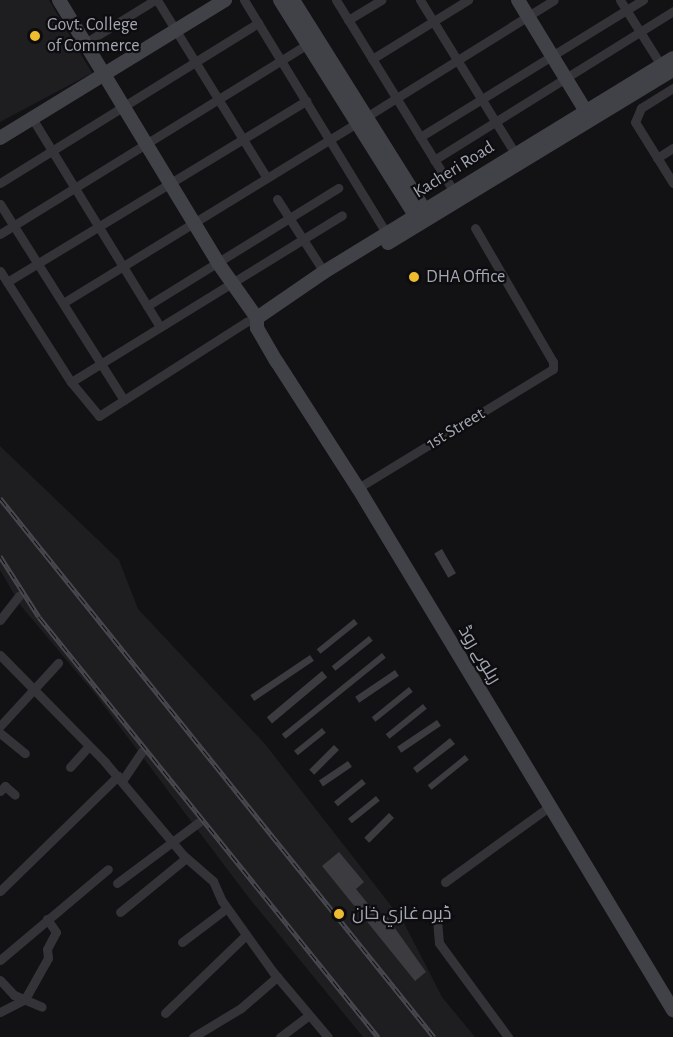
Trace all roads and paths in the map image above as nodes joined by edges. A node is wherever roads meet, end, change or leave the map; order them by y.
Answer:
1 (156, 0) edge
2 (225, 0) edge
3 (244, 0) edge
4 (280, 0) edge
5 (293, 0) edge
6 (336, 0) edge
7 (381, 0) edge
8 (420, 0) edge
9 (468, 0) edge
10 (518, 0) edge
11 (554, 0) edge
12 (620, 0) edge
13 (643, 0) edge
14 (61, 1) edge
15 (626, 10) junction
16 (673, 11) edge
17 (528, 16) junction
18 (348, 20) junction
19 (433, 22) junction
20 (258, 23) junction
21 (176, 29) junction
22 (640, 32) junction
23 (85, 43) junction
24 (308, 44) junction
25 (552, 56) junction
26 (372, 59) junction
27 (457, 60) junction
28 (281, 61) junction
29 (196, 62) junction
30 (669, 64) edge
31 (102, 75) junction
32 (566, 78) junction
33 (673, 88) edge
34 (396, 98) junction
35 (219, 99) junction
36 (481, 100) junction
37 (306, 101) junction
38 (122, 107) junction
39 (589, 115) junction
40 (32, 118) junction
41 (361, 120) junction
42 (495, 122) junction
43 (420, 137) junction
44 (0, 138) edge
45 (243, 139) junction
46 (330, 140) junction
47 (146, 144) junction
48 (673, 148) edge
49 (52, 151) junction
50 (515, 153) junction
51 (657, 158) junction
52 (434, 160) junction
53 (267, 178) junction
54 (0, 183) edge
55 (170, 183) junction
56 (673, 183) edge
57 (75, 188) junction
58 (338, 189) dead end
59 (454, 192) junction
60 (277, 199) dead end
61 (0, 204) edge
62 (342, 215) dead end
63 (423, 217) junction
64 (289, 219) junction
65 (194, 223) junction
66 (13, 226) junction
67 (99, 227) junction
68 (475, 228) dead end
69 (0, 234) edge
70 (387, 234) junction
71 (302, 241) junction
72 (218, 263) junction
73 (38, 264) junction
74 (123, 266) junction
75 (0, 271) edge
76 (324, 272) junction
77 (7, 282) junction
78 (232, 283) junction
79 (63, 303) junction
80 (147, 306) junction
81 (257, 318) junction
82 (160, 327) junction
83 (101, 363) junction
84 (71, 382) junction
85 (124, 400) junction
86 (358, 488) junction
87 (19, 596) dead end
88 (0, 620) edge
89 (0, 655) edge
90 (58, 663) dead end
91 (32, 689) junction
92 (0, 726) edge
93 (0, 733) edge
94 (89, 746) junction
95 (142, 751) dead end
96 (25, 753) dead end
97 (70, 766) dead end
98 (120, 778) junction
99 (0, 791) edge
100 (15, 795) dead end
101 (550, 806) junction
102 (199, 822) dead end
103 (172, 841) junction
104 (186, 858) junction
105 (108, 869) dead end
106 (0, 875) edge
107 (445, 882) dead end
108 (8, 883) junction
109 (117, 883) dead end
110 (0, 891) edge
111 (227, 908) junction
112 (120, 912) dead end
113 (47, 919) junction
114 (437, 920) dead end
115 (246, 935) junction
116 (182, 942) dead end
117 (0, 960) edge
118 (277, 977) junction
119 (0, 980) edge
120 (25, 999) junction
121 (42, 1007) dead end
122 (673, 1010) edge
123 (0, 1012) edge
124 (165, 1013) dead end
125 (309, 1015) junction
126 (193, 1037) edge
127 (280, 1037) edge
128 (328, 1037) edge
129 (508, 1037) edge

1 - 21 street
1 - 23 street
2 - 21 main road
3 - 20 street
4 - 24 main road
5 - 41 main road
6 - 18 street
7 - 18 street
8 - 19 street
9 - 19 street
10 - 17 main road
11 - 17 street
12 - 15 street
13 - 15 street
14 - 23 main road, ریلوے روڈ
15 - 22 street
15 - 25 street
16 - 22 street
17 - 25 main road
17 - 27 street
18 - 26 street
19 - 26 street
19 - 27 street
20 - 28 street
20 - 29 street
21 - 29 street
21 - 31 main road
22 - 30 street
22 - 32 street
23 - 31 main road, ریلوے روڈ
24 - 28 street
24 - 41 main road
25 - 32 main road
25 - 36 street
26 - 34 street
27 - 34 street
27 - 36 street
28 - 35 street
28 - 37 street
29 - 35 street
29 - 38 street
30 - 39 main road, Kacheri Road
31 - 38 main road, ریلوے روڈ
31 - 40 main road
32 - 39 main road
32 - 42 street
33 - 51 street
34 - 41 street
34 - 43 street
35 - 45 street
35 - 47 street
36 - 42 street
36 - 43 street
37 - 45 street
37 - 46 street
38 - 47 main road, ریلوے روڈ
38 - 49 street
39 - 50 main road, Kacheri Road
39 - 63 main road, Kacheri Road
40 - 44 main road
40 - 49 street
41 - 46 street
41 - 63 main road
42 - 50 street
42 - 52 street
43 - 52 street
45 - 53 street
45 - 55 street
46 - 53 street
46 - 70 street
47 - 55 main road, ریلوے روڈ
47 - 57 street
48 - 51 street
49 - 54 street
49 - 57 street
50 - 59 main road, Kacheri Road
51 - 56 street
52 - 59 street
53 - 65 street
55 - 65 main road, ریلوے روڈ
55 - 67 street
57 - 66 street
57 - 67 street
58 - 64 street
59 - 63 main road, Kacheri Road
60 - 64 street
61 - 66 street
62 - 71 street
63 - 70 main road, Kacheri Road
63 - 81 main road, Kacheri Road
64 - 71 street
64 - 72 street
65 - 72 main road, ریلوے روڈ
65 - 74 street
66 - 69 street
66 - 73 street
67 - 73 street
67 - 74 street
68 - 86 street, 1st Street
70 - 76 main road, Kacheri Road
71 - 76 street
71 - 78 street
72 - 78 main road, ریلوے روڈ
72 - 80 street
73 - 77 street
73 - 79 street
74 - 79 street
74 - 80 street
75 - 77 street
76 - 81 main road, Kacheri Road
77 - 84 street
78 - 81 main road, ریلوے روڈ
78 - 82 street
79 - 83 street
80 - 82 street
81 - 85 street, Kacheri Road
81 - 86 main road, ریلوے روڈ
82 - 83 street
83 - 84 street
83 - 85 street
84 - 85 street, Kacheri Road
86 - 101 main road, ریلوے روڈ
87 - 88 street
89 - 91 street
90 - 91 street
91 - 92 street
91 - 94 street
93 - 96 street
94 - 97 street
94 - 98 street
95 - 98 street
98 - 103 street
98 - 108 street
99 - 100 street
101 - 107 street
101 - 122 main road, ریلوے روڈ
102 - 103 street
103 - 104 street
103 - 109 street
104 - 111 street
104 - 112 street
105 - 113 street
106 - 108 street
108 - 110 street
111 - 115 street
111 - 116 street
113 - 117 street
113 - 120 street
114 - 129 street
115 - 118 street
115 - 124 street
118 - 125 street
118 - 126 street
119 - 120 street
120 - 121 street
120 - 123 street
125 - 127 street
125 - 128 street

